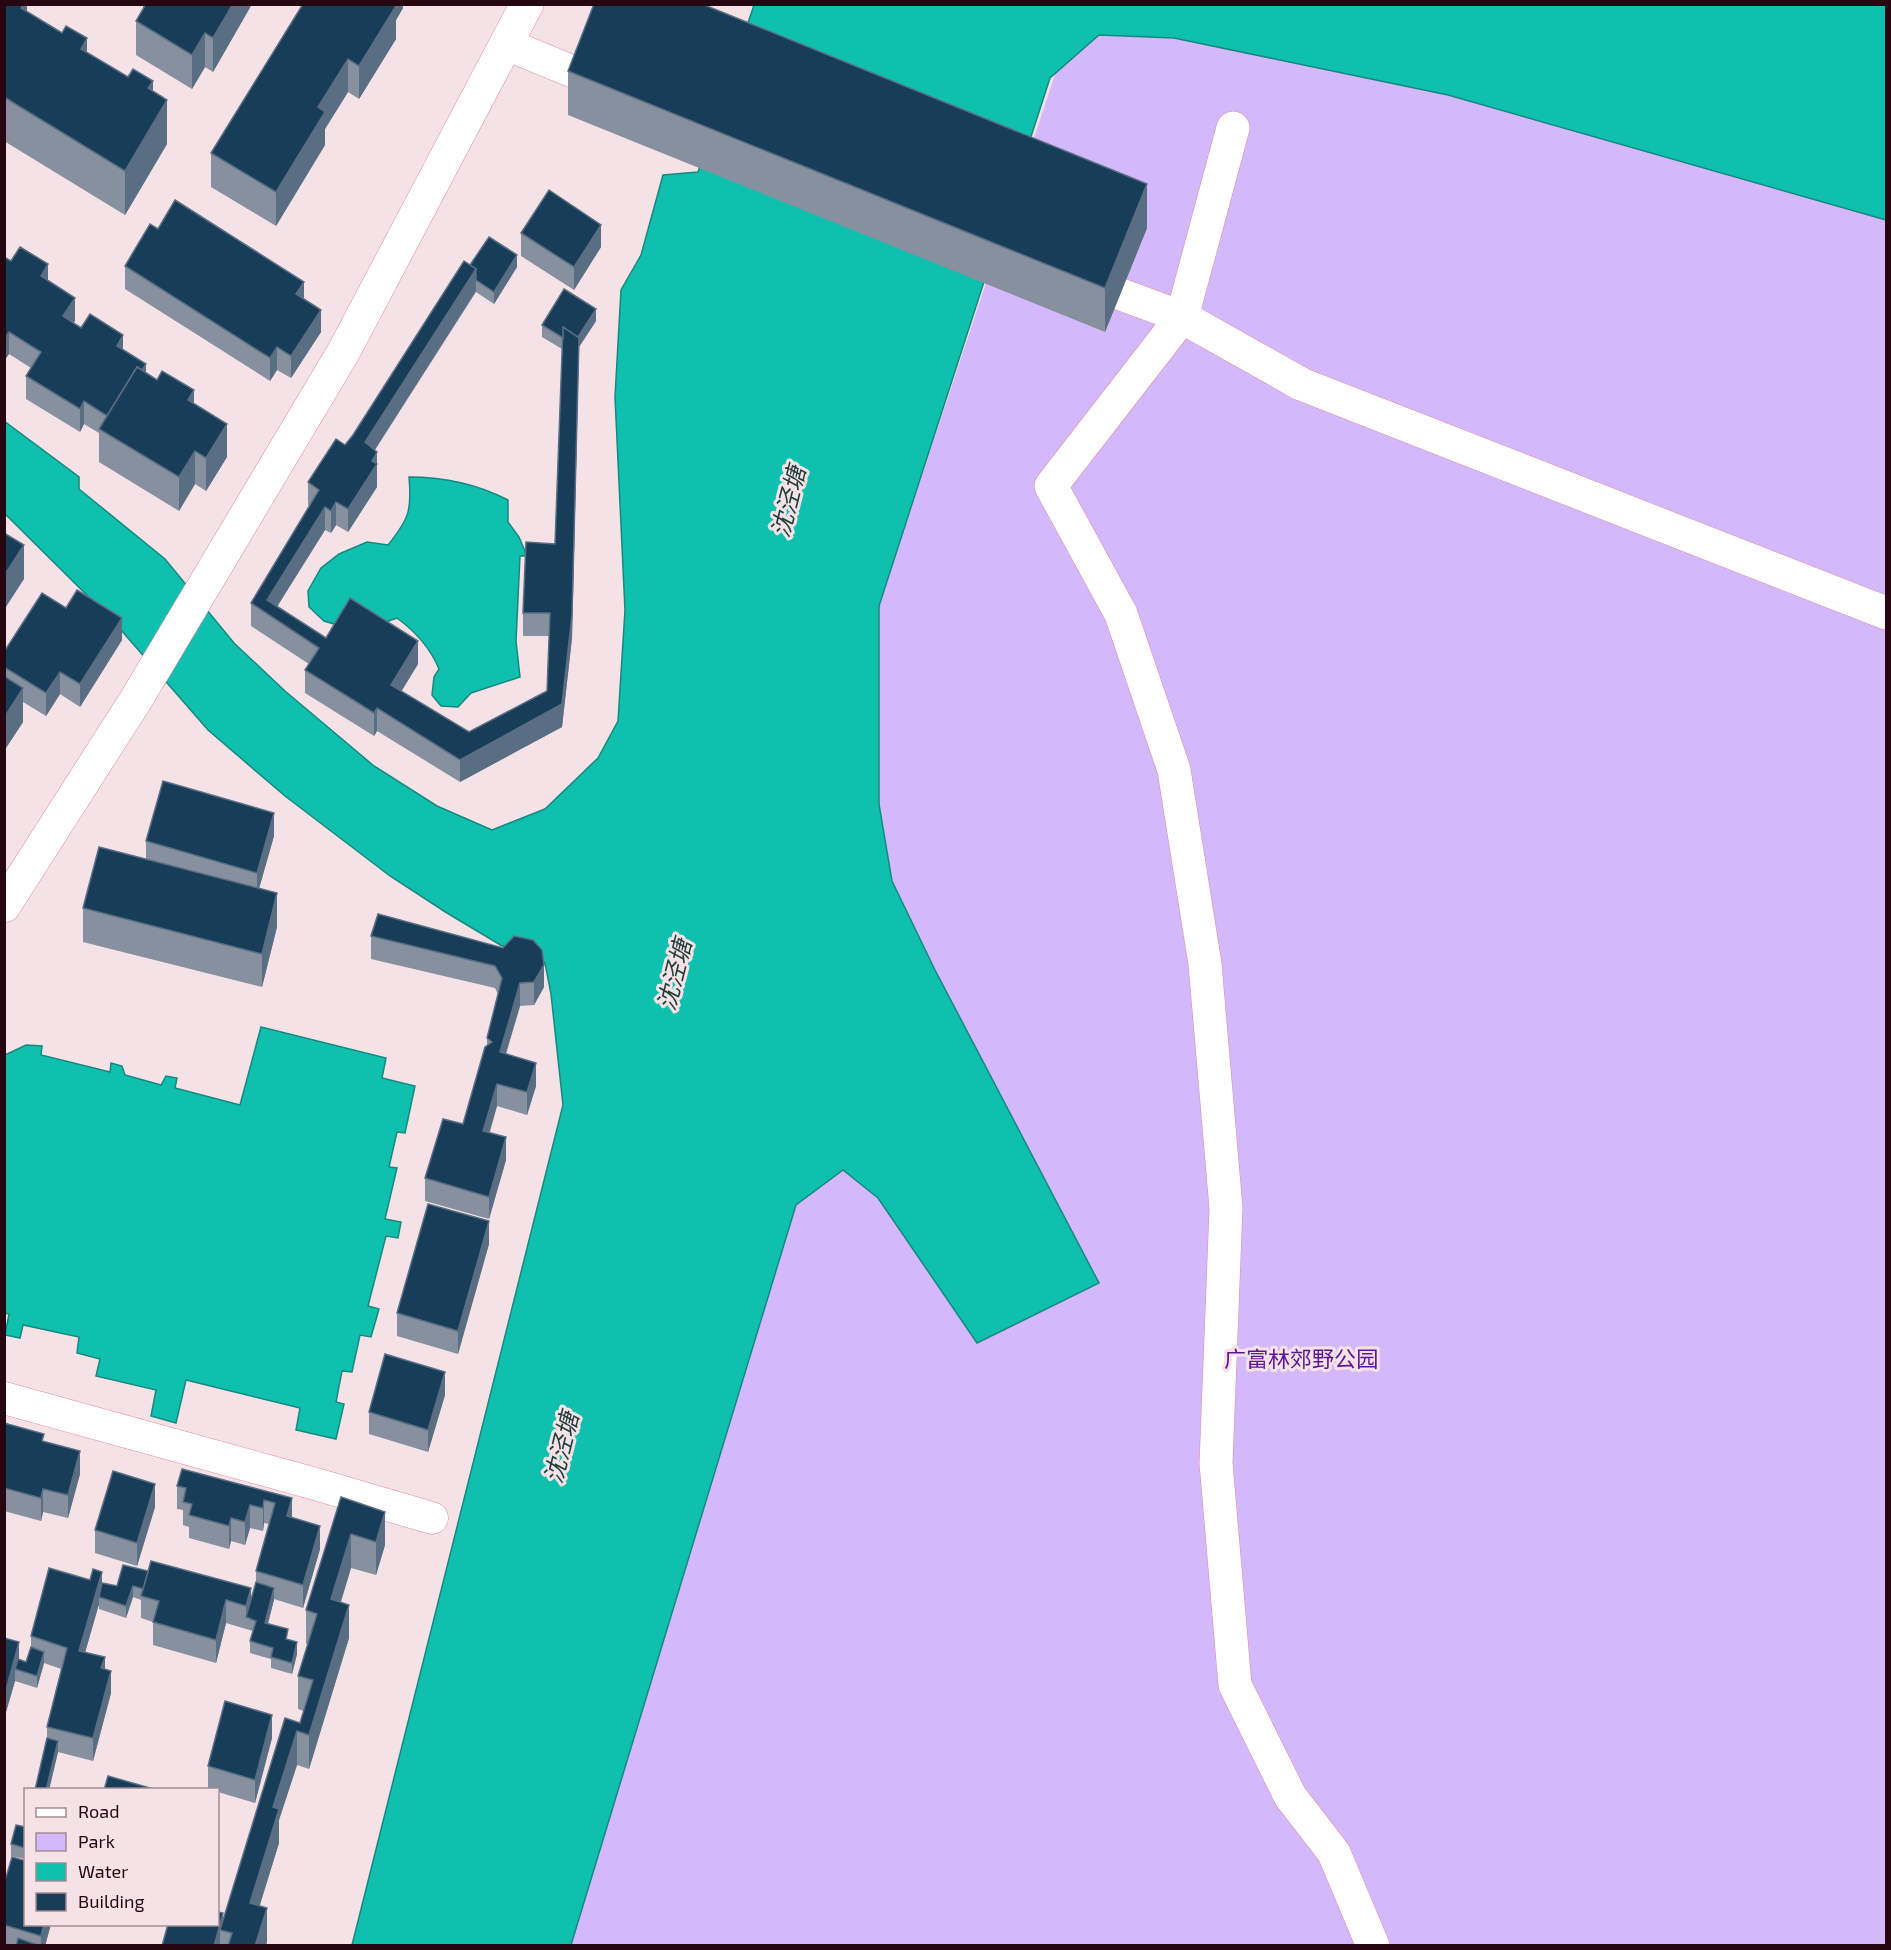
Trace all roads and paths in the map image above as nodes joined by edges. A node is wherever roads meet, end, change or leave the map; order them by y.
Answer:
1 (527, 4) edge
2 (506, 45) junction
3 (635, 97) edge
4 (1233, 128) dead end
5 (1049, 267) edge
6 (1182, 317) junction
7 (1887, 614) edge
8 (4, 906) edge
9 (4, 1398) edge
10 (432, 1518) dead end
11 (1373, 1946) edge

1 - 2 street
2 - 3 street
2 - 8 street
4 - 6 street
5 - 6 street
6 - 7 street
6 - 11 street
9 - 10 street

